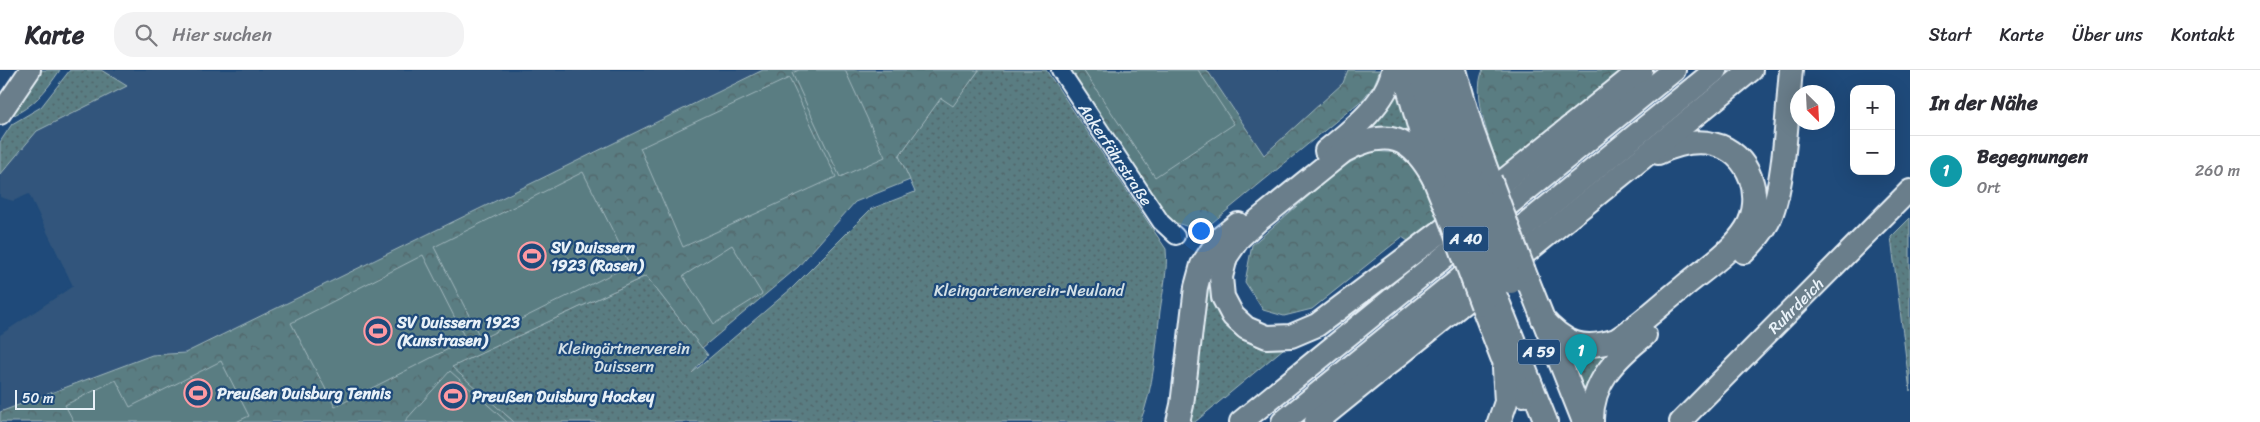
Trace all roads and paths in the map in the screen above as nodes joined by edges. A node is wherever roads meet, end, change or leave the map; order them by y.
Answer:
1 (30, 70) edge
2 (1060, 70) edge
3 (1393, 70) edge
4 (1403, 70) edge
5 (1420, 70) edge
6 (1438, 70) edge
7 (1455, 70) edge
8 (1470, 70) edge
9 (1640, 70) edge
10 (1674, 70) edge
11 (1716, 70) edge
12 (1751, 70) edge
13 (1791, 70) edge
14 (0, 114) edge
15 (1472, 130) junction
16 (1639, 162) junction
17 (1434, 179) junction
18 (1910, 190) edge
19 (1469, 196) junction
20 (1439, 233) junction
21 (1176, 236) dead end
22 (1503, 288) junction
23 (1542, 318) junction
24 (1502, 357) junction
25 (1249, 415) edge
26 (1317, 421) edge
27 (1178, 422) edge
28 (1284, 422) edge
29 (1499, 422) edge
30 (1539, 422) edge
31 (1546, 422) edge
32 (1568, 422) edge
33 (1584, 422) edge
34 (1592, 422) edge
35 (1680, 422) edge

1 - 14 main road
2 - 21 street, Aakerfährstraße
3 - 27 highway
4 - 17 highway
5 - 19 highway, A 59
6 - 19 highway, A 59
7 - 15 highway
8 - 15 highway
9 - 20 highway
10 - 25 highway, A 40
11 - 28 highway, A 40
12 - 16 highway
13 - 34 highway
15 - 19 highway
16 - 23 highway
16 - 26 highway
17 - 19 highway
17 - 20 highway
18 - 35 main road, Ruhrdeich
19 - 22 highway, A 59, bridge
19 - 22 highway, bridge
20 - 25 highway
22 - 23 highway
22 - 24 highway
22 - 31 highway, A 59
22 - 32 highway, A 59
23 - 33 highway
24 - 29 highway
24 - 30 highway

